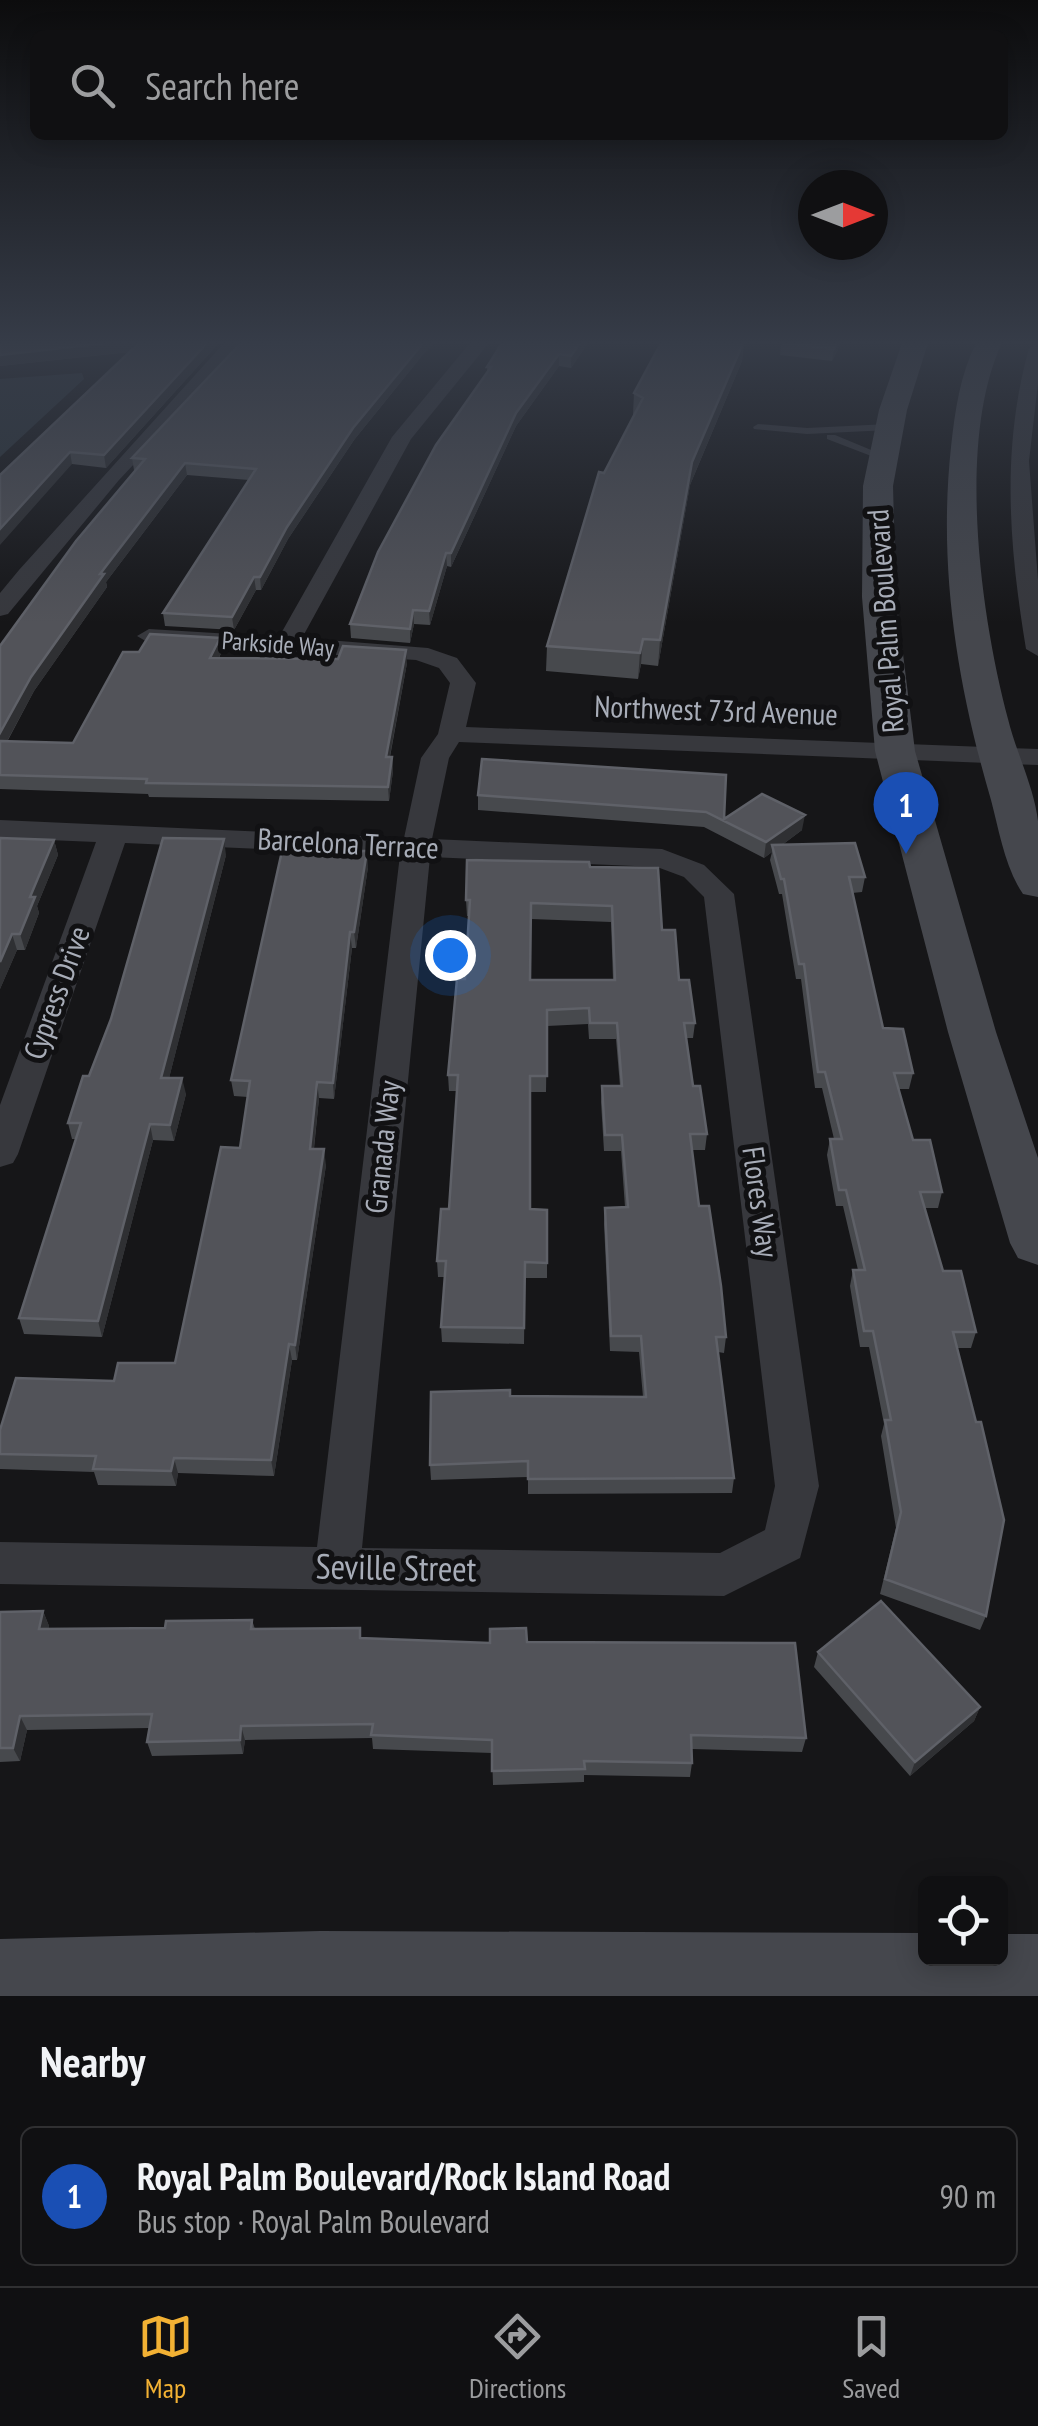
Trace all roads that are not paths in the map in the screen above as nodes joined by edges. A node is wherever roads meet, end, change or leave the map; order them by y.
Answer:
1 (146, 436) edge
2 (403, 436) edge
3 (825, 436) edge
4 (843, 436) edge
5 (888, 436) edge
6 (966, 436) edge
7 (1020, 436) edge
8 (886, 442) junction
9 (0, 609) edge
10 (148, 636) edge
11 (287, 644) junction
12 (1038, 649) edge
13 (451, 734) junction
14 (895, 751) junction
15 (994, 755) junction
16 (1038, 757) edge
17 (0, 829) edge
18 (114, 833) junction
19 (416, 847) junction
20 (694, 871) joint
21 (1038, 884) edge
22 (0, 1154) edge
23 (1038, 1243) edge
24 (784, 1543) joint
25 (0, 1564) edge
26 (337, 1566) junction
27 (1038, 1974) edge
28 (0, 1979) edge

1 - 9 street
2 - 11 street
3 - 8 lane
4 - 8 lane
5 - 8 main road, Royal Palm Boulevard
6 - 15 main road
7 - 12 street
8 - 14 main road, Royal Palm Boulevard
10 - 11 street, Parkside Way
11 - 13 street, Parkside Way
13 - 14 street, Northwest 73rd Avenue
13 - 19 street, Granada Way
14 - 15 street, Northwest 73rd Avenue
14 - 23 main road, Royal Palm Boulevard
15 - 16 street, Northwest 73rd Avenue
15 - 21 main road
17 - 18 street, Barcelona Terrace
18 - 19 street, Barcelona Terrace
18 - 22 street, Cypress Drive
19 - 20 street, Barcelona Terrace
19 - 26 street, Granada Way
20 - 24 street, Flores Way
24 - 26 street, Seville Street
25 - 26 street, Seville Street
27 - 28 main road

